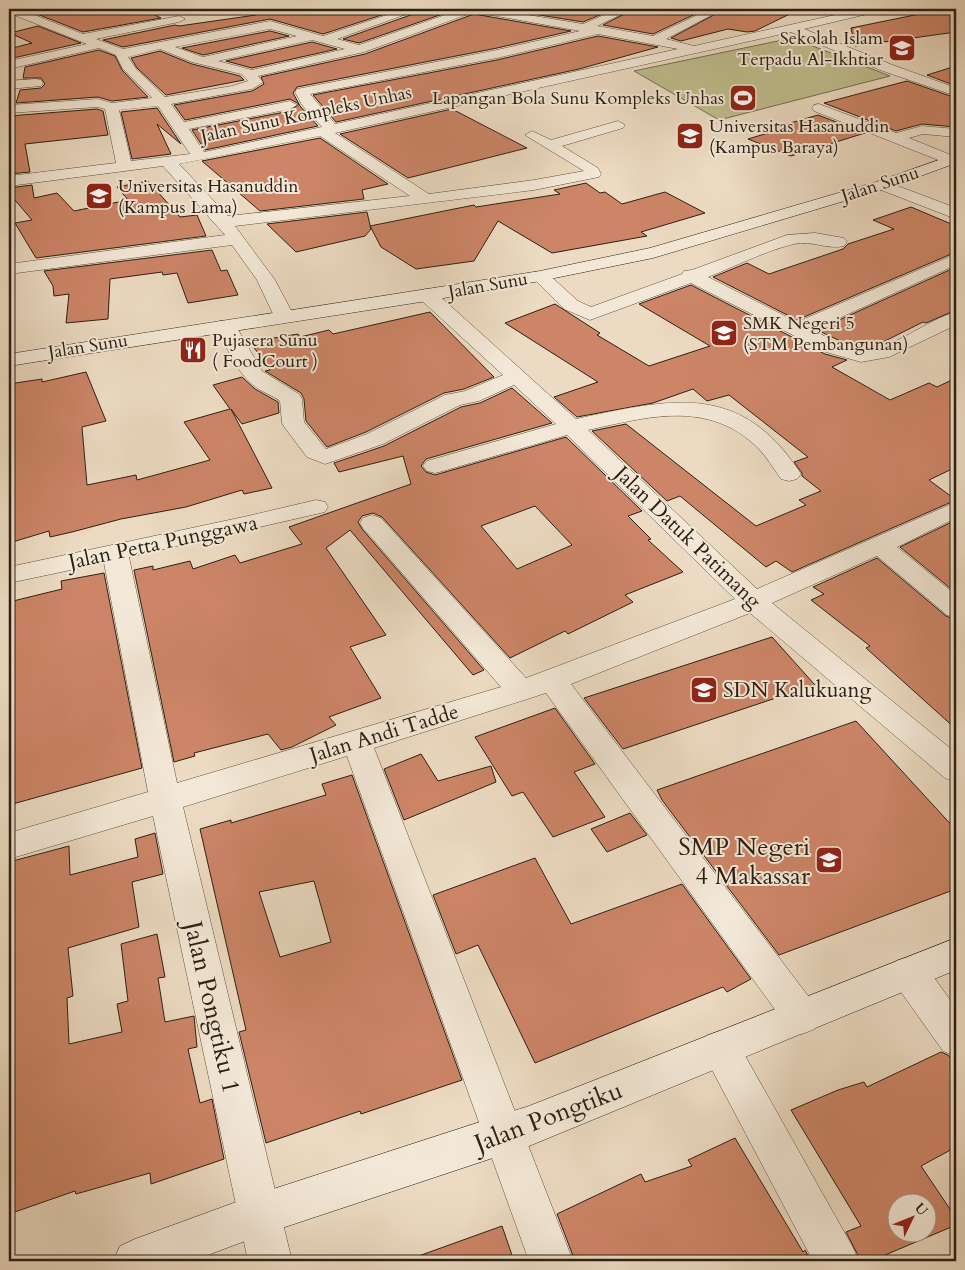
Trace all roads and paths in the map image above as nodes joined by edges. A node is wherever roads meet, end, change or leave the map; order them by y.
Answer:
1 (9, 9) edge
2 (416, 9) edge
3 (473, 9) edge
4 (627, 9) edge
5 (718, 9) edge
6 (871, 9) edge
7 (247, 17) dead end
8 (179, 19) dead end
9 (555, 25) junction
10 (261, 26) junction
11 (790, 27) junction
12 (584, 28) junction
13 (598, 30) junction
14 (530, 31) dead end
15 (309, 37) junction
16 (80, 38) junction
17 (325, 39) junction
18 (655, 40) junction
19 (97, 45) junction
20 (160, 45) junction
21 (360, 49) junction
22 (695, 50) junction
23 (122, 53) junction
24 (422, 54) dead end
25 (202, 60) junction
26 (9, 65) edge
27 (433, 67) junction
28 (250, 74) junction
29 (450, 76) dead end
30 (36, 83) dead end
31 (9, 85) edge
32 (467, 86) dead end
33 (956, 92) edge
34 (484, 96) junction
35 (161, 101) junction
36 (290, 105) dead end
37 (111, 107) junction
38 (819, 108) dead end
39 (9, 109) edge
40 (618, 125) dead end
41 (179, 127) junction
42 (327, 130) junction
43 (956, 133) edge
44 (532, 135) dead end
45 (896, 138) junction
46 (549, 145) junction
47 (915, 145) junction
48 (200, 157) junction
49 (954, 160) edge
50 (168, 162) junction
51 (125, 168) junction
52 (9, 181) edge
53 (882, 184) junction
54 (426, 199) junction
55 (951, 208) edge
56 (224, 222) junction
57 (234, 239) junction
58 (838, 242) dead end
59 (952, 265) edge
60 (9, 269) edge
61 (690, 275) junction
62 (540, 276) junction
63 (427, 296) junction
64 (284, 316) junction
65 (956, 318) edge
66 (226, 324) junction
67 (796, 330) junction
68 (9, 360) edge
69 (516, 377) junction
70 (572, 427) junction
71 (435, 466) dead end
72 (789, 474) dead end
73 (316, 508) dead end
74 (956, 509) edge
75 (372, 523) dead end
76 (881, 546) junction
77 (115, 552) junction
78 (9, 575) edge
79 (754, 602) junction
80 (956, 609) edge
81 (551, 678) junction
82 (520, 691) junction
83 (356, 742) junction
84 (956, 770) edge
85 (165, 800) junction
86 (9, 846) edge
87 (956, 954) edge
88 (909, 973) junction
89 (802, 1017) junction
90 (956, 1038) edge
91 (720, 1048) junction
92 (503, 1134) junction
93 (261, 1214) junction
94 (135, 1261) edge
95 (270, 1261) edge
96 (551, 1261) edge
97 (837, 1261) edge

1 - 16 street
2 - 17 street
3 - 9 street
3 - 21 street
4 - 12 street
5 - 18 street
6 - 11 street, Jalan Sunu Kompleks Unhas
7 - 10 street
8 - 16 street
9 - 12 street
9 - 14 street
10 - 15 street
10 - 20 street
11 - 22 street, Jalan Sunu Kompleks Unhas
11 - 33 street
12 - 13 street
13 - 18 street
13 - 27 street
15 - 17 street
15 - 25 street
16 - 19 street
17 - 21 street
18 - 22 street
19 - 23 street
19 - 26 street
20 - 23 street
20 - 25 street
21 - 28 street
22 - 34 street, Jalan Sunu Kompleks Unhas
23 - 35 street
24 - 27 street
25 - 28 street
27 - 29 street
27 - 42 street
28 - 35 street
30 - 31 street
32 - 34 street
34 - 42 street, Jalan Sunu Kompleks Unhas
35 - 37 street
35 - 41 street
36 - 41 street
37 - 39 street
37 - 51 street
38 - 45 street
40 - 46 street
41 - 48 street
42 - 48 street, Jalan Sunu Kompleks Unhas
42 - 54 street
43 - 45 street
43 - 47 street
44 - 46 street
45 - 47 street
46 - 54 street
47 - 49 street
48 - 50 street, Jalan Sunu Kompleks Unhas
49 - 53 street, Jalan Sunu
50 - 51 street, Jalan Sunu Kompleks Unhas
50 - 56 street
51 - 52 street, Jalan Sunu Kompleks Unhas
53 - 55 street
53 - 62 street, Jalan Sunu
54 - 56 street
56 - 57 street
57 - 60 street
57 - 64 street
58 - 61 street
59 - 67 street
61 - 62 street
61 - 67 street
62 - 63 street, Jalan Sunu
63 - 64 street, Jalan Sunu
63 - 69 street, Jalan Datuk Patimang
64 - 66 street, Jalan Sunu
65 - 67 street
66 - 68 street, Jalan Sunu
66 - 69 street
69 - 70 street, Jalan Datuk Patimang
70 - 71 street
70 - 72 street
70 - 79 street, Jalan Datuk Patimang
73 - 77 street, Jalan Petta Punggawa
74 - 76 street, Jalan Andi Tadde
75 - 82 street
76 - 79 street, Jalan Andi Tadde
76 - 80 street
77 - 78 street, Jalan Petta Punggawa
77 - 85 street, Jalan Pongtiku 1
79 - 81 street, Jalan Andi Tadde
79 - 84 street, Jalan Datuk Patimang
81 - 82 street, Jalan Andi Tadde
81 - 89 street
82 - 83 street, Jalan Andi Tadde
83 - 85 street, Jalan Andi Tadde
83 - 92 street
85 - 86 street, Jalan Andi Tadde
85 - 93 street, Jalan Pongtiku 1
87 - 88 street, Jalan Pongtiku
88 - 89 street, Jalan Pongtiku
88 - 90 street
89 - 91 street, Jalan Pongtiku
91 - 92 street, Jalan Pongtiku
91 - 97 street
92 - 93 street, Jalan Pongtiku
92 - 96 street
93 - 94 street, Jalan Pongtiku
93 - 95 street, Jalan Pongtiku 1

